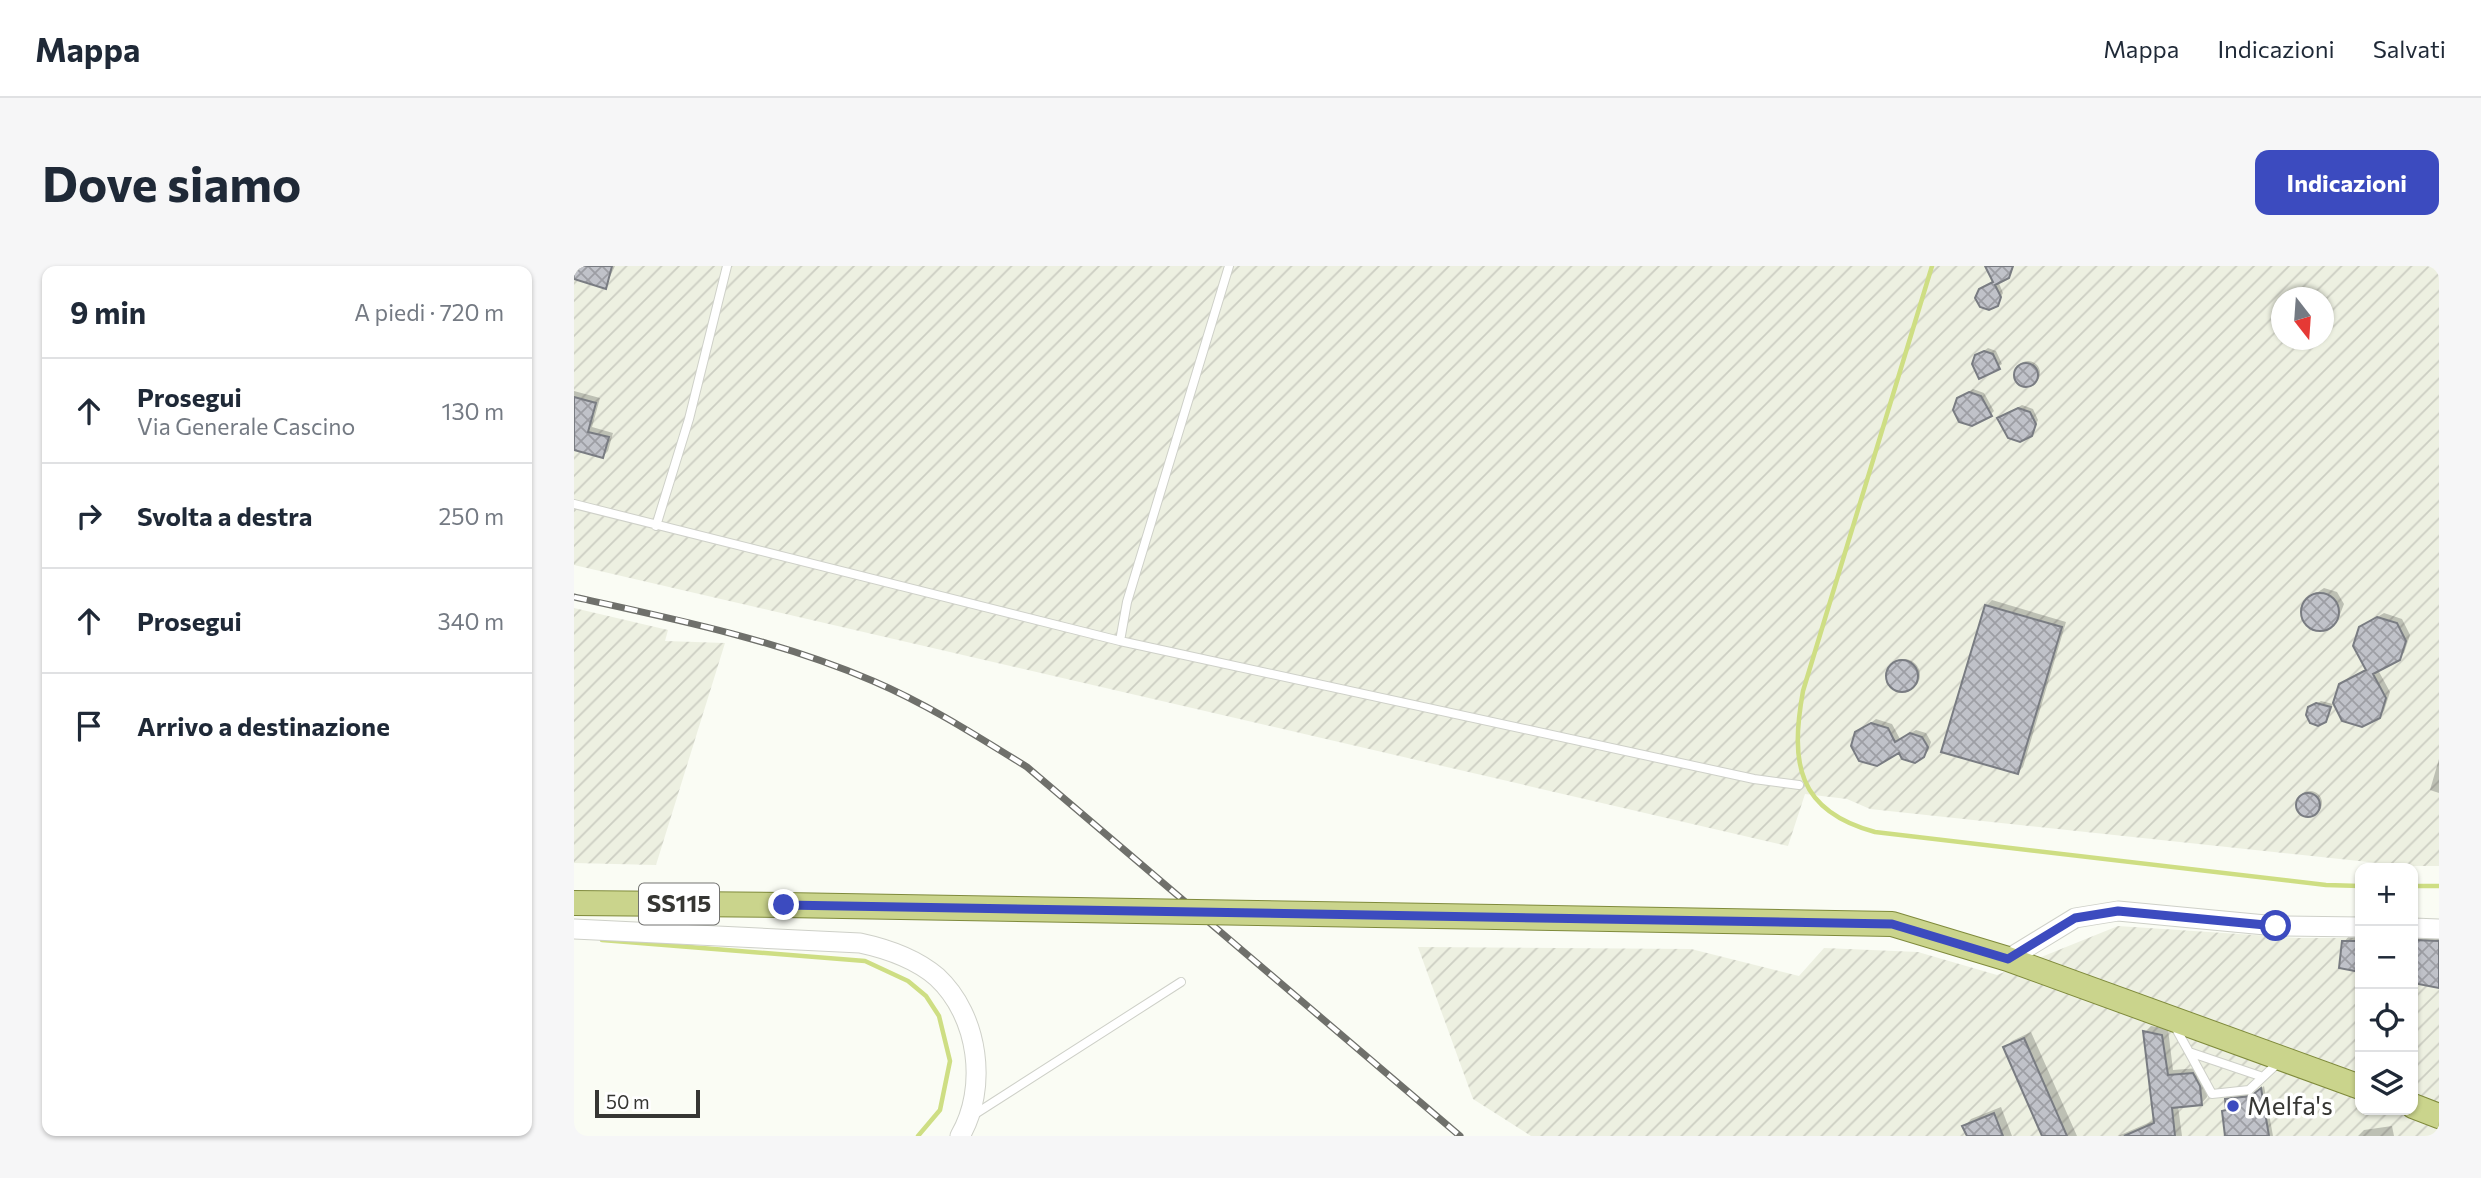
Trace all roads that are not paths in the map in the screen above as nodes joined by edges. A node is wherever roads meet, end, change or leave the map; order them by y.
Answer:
1 (727, 266) edge
2 (1229, 266) edge
3 (574, 504) edge
4 (656, 526) junction
5 (1120, 640) junction
6 (1799, 785) dead end
7 (574, 903) edge
8 (2355, 927) edge
9 (2418, 928) edge
10 (574, 929) edge
11 (2439, 929) edge
12 (2008, 959) junction
13 (1181, 982) dead end
14 (2169, 1017) junction
15 (2189, 1052) junction
16 (2282, 1059) junction
17 (2263, 1077) junction
18 (2355, 1085) edge
19 (2418, 1108) edge
20 (2439, 1116) edge
21 (971, 1117) junction
22 (960, 1136) edge

1 - 4 lane
2 - 5 lane
3 - 4 lane
4 - 5 lane
5 - 6 lane
7 - 12 main road, SS115, bridge
8 - 12 street
9 - 11 street
10 - 21 street
12 - 14 main road
13 - 21 lane
14 - 15 lane
14 - 16 main road
15 - 17 lane
15 - 17 lane
16 - 17 lane
16 - 18 main road
19 - 20 main road
21 - 22 street

